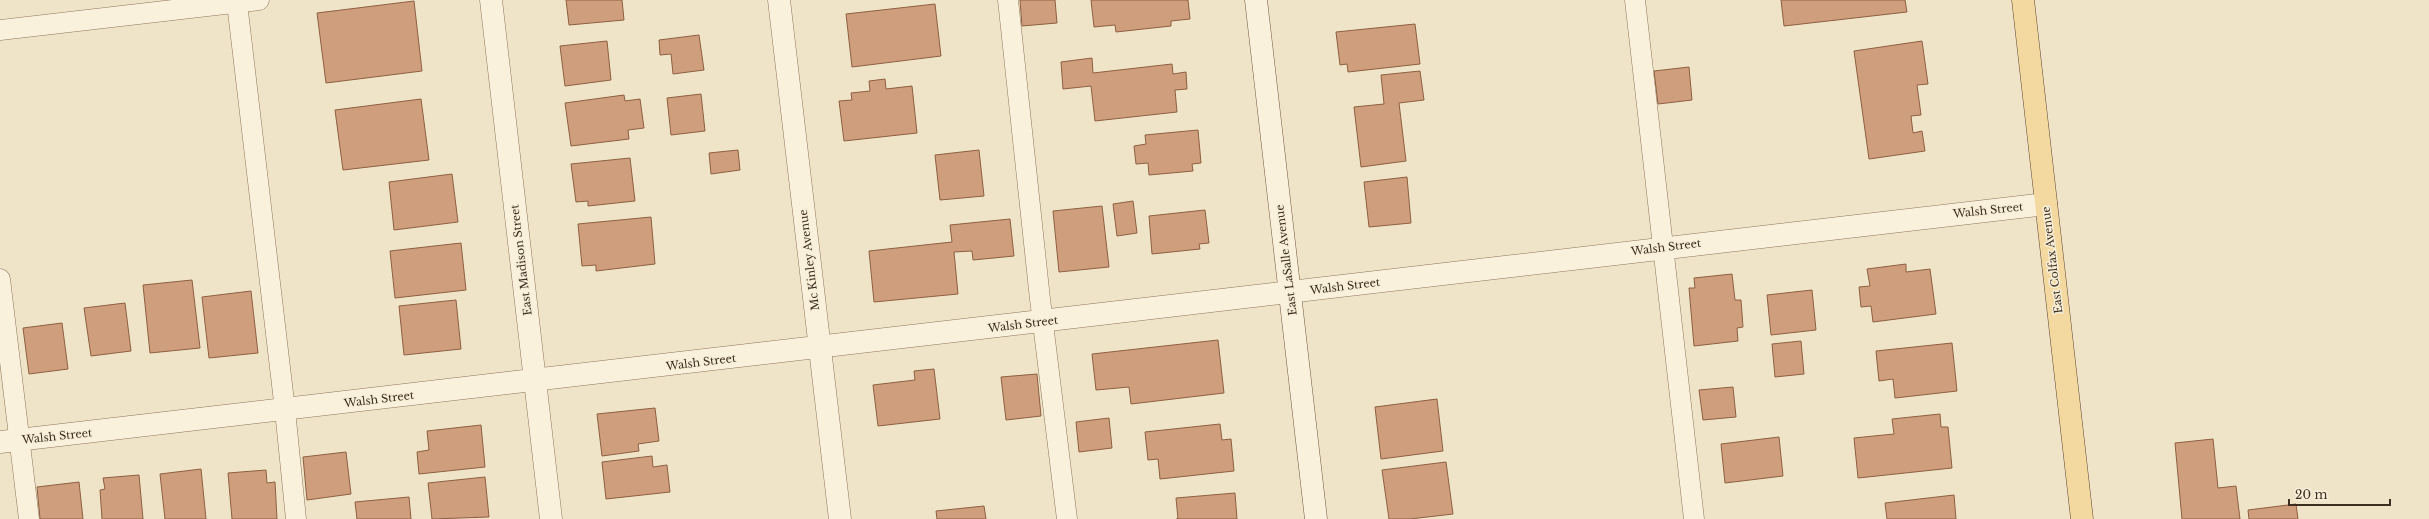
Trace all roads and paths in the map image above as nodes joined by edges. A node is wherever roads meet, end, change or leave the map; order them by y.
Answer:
1 (260, 0) edge
2 (491, 0) edge
3 (779, 0) edge
4 (1008, 0) edge
5 (1256, 0) edge
6 (1635, 0) edge
7 (2023, 0) edge
8 (237, 3) junction
9 (0, 30) edge
10 (2046, 204) junction
11 (1663, 247) junction
12 (0, 278) edge
13 (1290, 293) junction
14 (1043, 322) junction
15 (819, 348) junction
16 (535, 381) junction
17 (285, 410) junction
18 (10, 441) edge
19 (29, 519) edge
20 (296, 519) edge
21 (551, 519) edge
22 (840, 519) edge
23 (1067, 519) edge
24 (1316, 519) edge
25 (1694, 519) edge
26 (2082, 519) edge

1 - 8 lane
2 - 16 street, East Madison Street
3 - 15 street, Mc Kinley Avenue
4 - 14 lane
5 - 13 street, East LaSalle Avenue
6 - 11 lane
7 - 10 main road, East Colfax Avenue
8 - 9 lane
8 - 17 lane
10 - 11 street, Walsh Street
10 - 26 main road, East Colfax Avenue
11 - 13 street, Walsh Street
11 - 25 lane
12 - 18 lane
13 - 14 street, Walsh Street
13 - 24 street, East LaSalle Avenue
14 - 15 street, Walsh Street
14 - 23 lane
15 - 16 street, Walsh Street
15 - 22 street, Mc Kinley Avenue
16 - 17 street, Walsh Street
16 - 21 street, East Madison Street
17 - 18 street, Walsh Street
17 - 20 lane
18 - 19 lane

